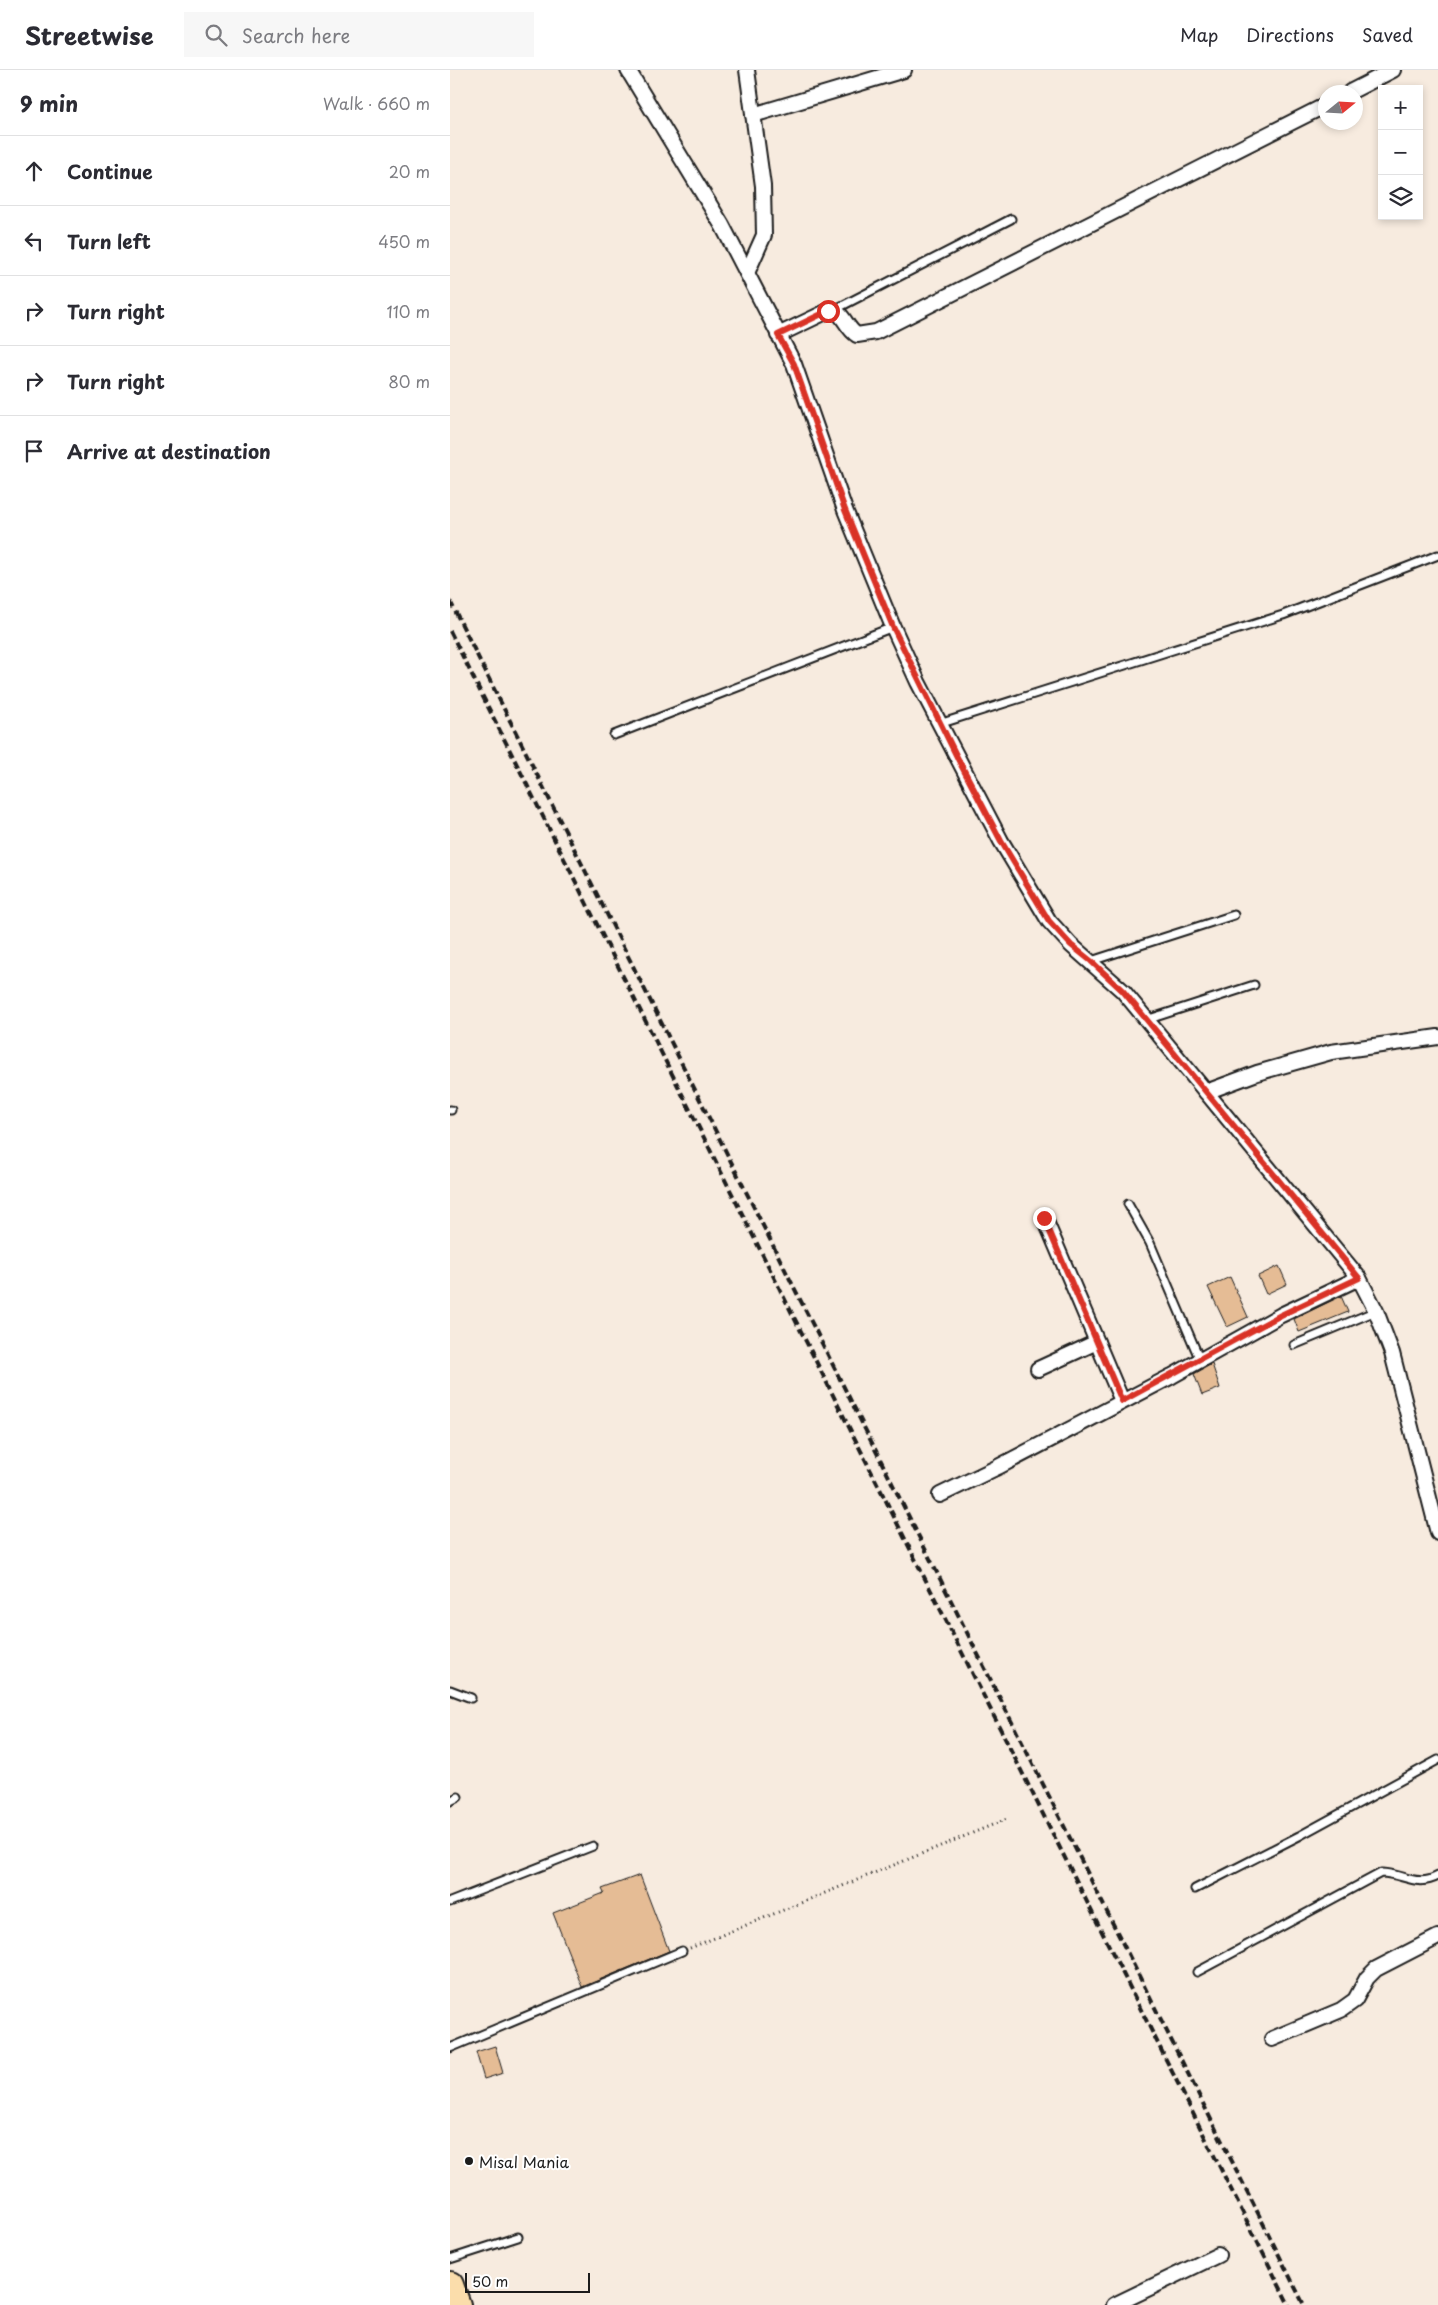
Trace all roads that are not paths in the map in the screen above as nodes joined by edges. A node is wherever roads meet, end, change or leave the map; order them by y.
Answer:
1 (628, 70) edge
2 (747, 70) edge
3 (904, 70) edge
4 (1394, 70) edge
5 (1375, 74) edge
6 (1360, 85) edge
7 (1318, 110) edge
8 (753, 115) junction
9 (1011, 219) dead end
10 (747, 273) junction
11 (834, 310) junction
12 (778, 335) junction
13 (1438, 555) edge
14 (893, 627) junction
15 (939, 724) junction
16 (614, 735) dead end
17 (1234, 915) dead end
18 (1091, 961) junction
19 (1254, 985) dead end
20 (1146, 1020) junction
21 (1438, 1037) edge
22 (1206, 1092) junction
23 (1128, 1204) dead end
24 (1044, 1218) dead end
25 (1359, 1278) junction
26 (1376, 1311) junction
27 (1097, 1342) junction
28 (1294, 1345) dead end
29 (1200, 1360) junction
30 (1038, 1369) dead end
31 (1122, 1401) junction
32 (1432, 1489) edge
33 (940, 1495) dead end
34 (1438, 1534) edge
35 (450, 1690) edge
36 (471, 1698) dead end
37 (1438, 1760) edge
38 (458, 1798) dead end
39 (450, 1801) edge
40 (593, 1846) dead end
41 (1438, 1876) edge
42 (1195, 1889) dead end
43 (450, 1902) edge
44 (1438, 1937) edge
45 (682, 1951) road end
46 (1197, 1972) dead end
47 (1272, 2039) dead end
48 (450, 2048) edge
49 (518, 2237) dead end
50 (1218, 2255) dead end
51 (450, 2259) edge
52 (450, 2285) edge
53 (457, 2305) edge
54 (1114, 2305) edge

1 - 10 street
2 - 8 street
3 - 8 street
4 - 5 street
5 - 6 street
7 - 11 street
8 - 10 street
9 - 11 lane
10 - 12 street
11 - 12 street
12 - 14 street
13 - 15 lane
14 - 15 street
14 - 16 lane
15 - 18 street
17 - 18 lane
18 - 20 street
19 - 20 lane
20 - 22 street
21 - 22 street
22 - 25 street
23 - 29 lane
24 - 27 street
25 - 26 street
25 - 29 street
26 - 28 lane
26 - 32 street
27 - 30 street
27 - 31 street
29 - 31 street
31 - 33 street
32 - 34 street
35 - 36 lane
37 - 42 lane
38 - 39 lane
40 - 43 lane
41 - 46 lane
44 - 47 street
45 - 48 lane
49 - 51 lane
50 - 54 street
52 - 53 highway

